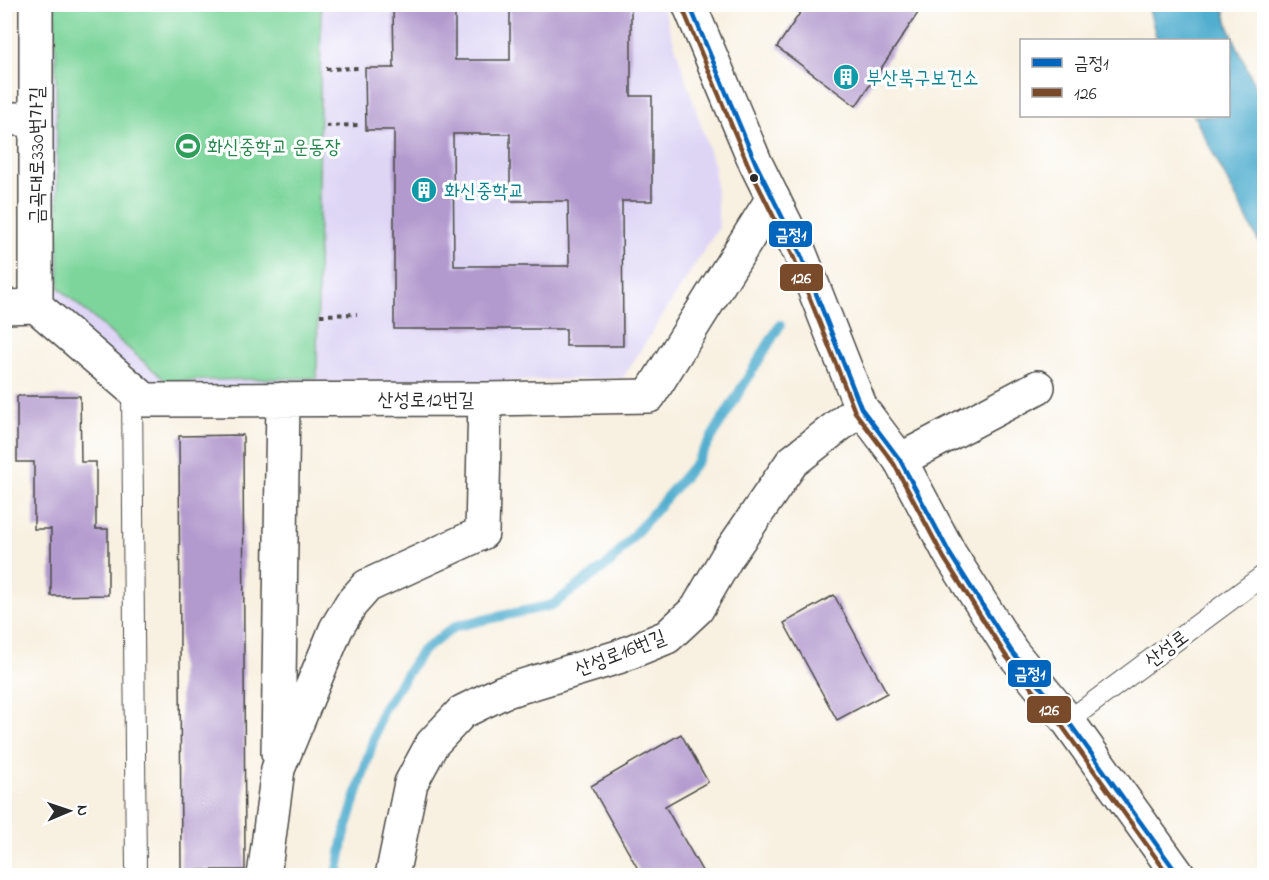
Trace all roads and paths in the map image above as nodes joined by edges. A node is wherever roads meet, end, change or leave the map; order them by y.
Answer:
1 (36, 4) edge
2 (689, 4) edge
3 (360, 68) dead end
4 (326, 69) dead end
5 (20, 119) edge
6 (361, 125) dead end
7 (326, 126) dead end
8 (773, 198) junction
9 (20, 306) edge
10 (357, 314) dead end
11 (320, 315) dead end
12 (1038, 387) dead end
13 (132, 389) junction
14 (283, 399) junction
15 (485, 399) junction
16 (861, 408) junction
17 (900, 460) junction
18 (1264, 575) edge
19 (1068, 721) junction
20 (278, 769) junction
21 (134, 876) edge
22 (264, 876) edge
23 (392, 876) edge
24 (1179, 876) edge

1 - 5 street, 금곡대로330번가길
2 - 8 street
3 - 4 path
5 - 9 street, 금곡대로330번가길
6 - 7 path
8 - 15 street, 산성로12번길
8 - 16 street
9 - 13 street, 산성로12번길
10 - 11 path
12 - 17 street
13 - 14 street, 산성로12번길
13 - 21 lane
14 - 15 street, 산성로12번길
14 - 20 street
15 - 20 street
16 - 17 street
16 - 23 street, 산성로16번길
17 - 19 street
18 - 19 lane, 산성로
19 - 24 street
20 - 22 street

